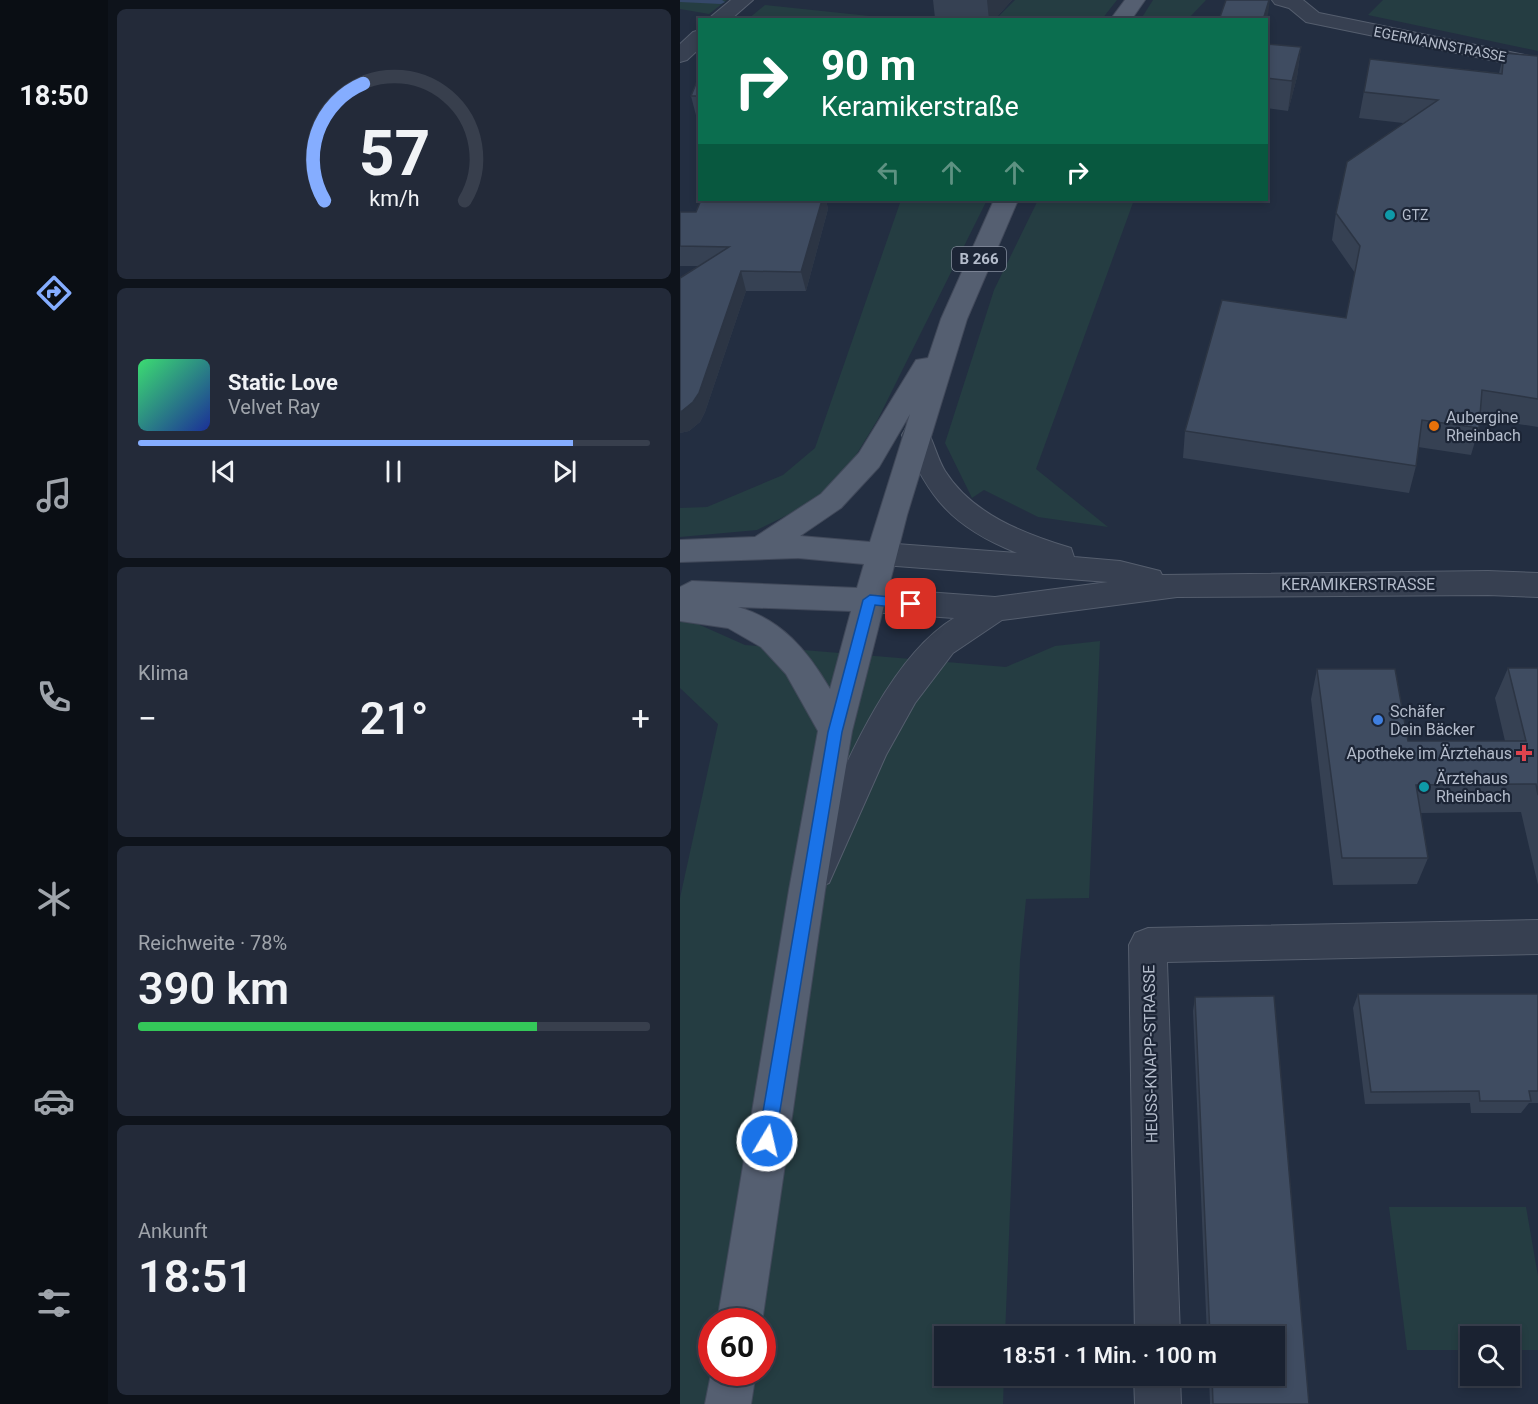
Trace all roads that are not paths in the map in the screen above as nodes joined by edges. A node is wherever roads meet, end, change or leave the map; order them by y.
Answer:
1 (743, 0) edge
2 (1135, 0) edge
3 (1282, 0) edge
4 (1315, 0) edge
5 (720, 18) edge
6 (1122, 18) edge
7 (1341, 24) junction
8 (698, 38) edge
9 (680, 56) edge
10 (1538, 64) edge
11 (1006, 201) edge
12 (954, 318) junction
13 (916, 435) junction
14 (761, 548) junction
15 (680, 551) edge
16 (883, 554) junction
17 (1120, 572) junction
18 (1177, 585) junction
19 (1538, 585) edge
20 (680, 592) edge
21 (870, 600) junction
22 (680, 609) edge
23 (995, 609) junction
24 (835, 732) junction
25 (807, 890) junction
26 (1538, 937) edge
27 (742, 1308) edge
28 (1157, 1326) edge
29 (731, 1386) edge
30 (1157, 1386) edge
31 (728, 1404) edge
32 (1158, 1404) edge

1 - 5 street
2 - 6 main road
3 - 7 street, EGERMANNSTRASSE
4 - 7 street, EGERMANNSTRASSE
7 - 10 street, EGERMANNSTRASSE
8 - 9 street
11 - 12 main road, B 266
12 - 13 main road, B 266
12 - 14 main road
13 - 16 main road, B 266
13 - 17 street
14 - 15 main road
14 - 16 main road
16 - 17 street, KERAMIKERSTRASSE
16 - 21 main road, B 266
17 - 18 street, KERAMIKERSTRASSE
18 - 19 street, KERAMIKERSTRASSE
18 - 23 street, KERAMIKERSTRASSE
20 - 21 main road
21 - 23 street, KERAMIKERSTRASSE
21 - 24 main road, B 266
22 - 24 main road
23 - 25 street
24 - 25 main road, B 266
25 - 27 main road, B 266
26 - 28 street, HEUSS-KNAPP-STRASSE
29 - 31 main road
30 - 32 street

